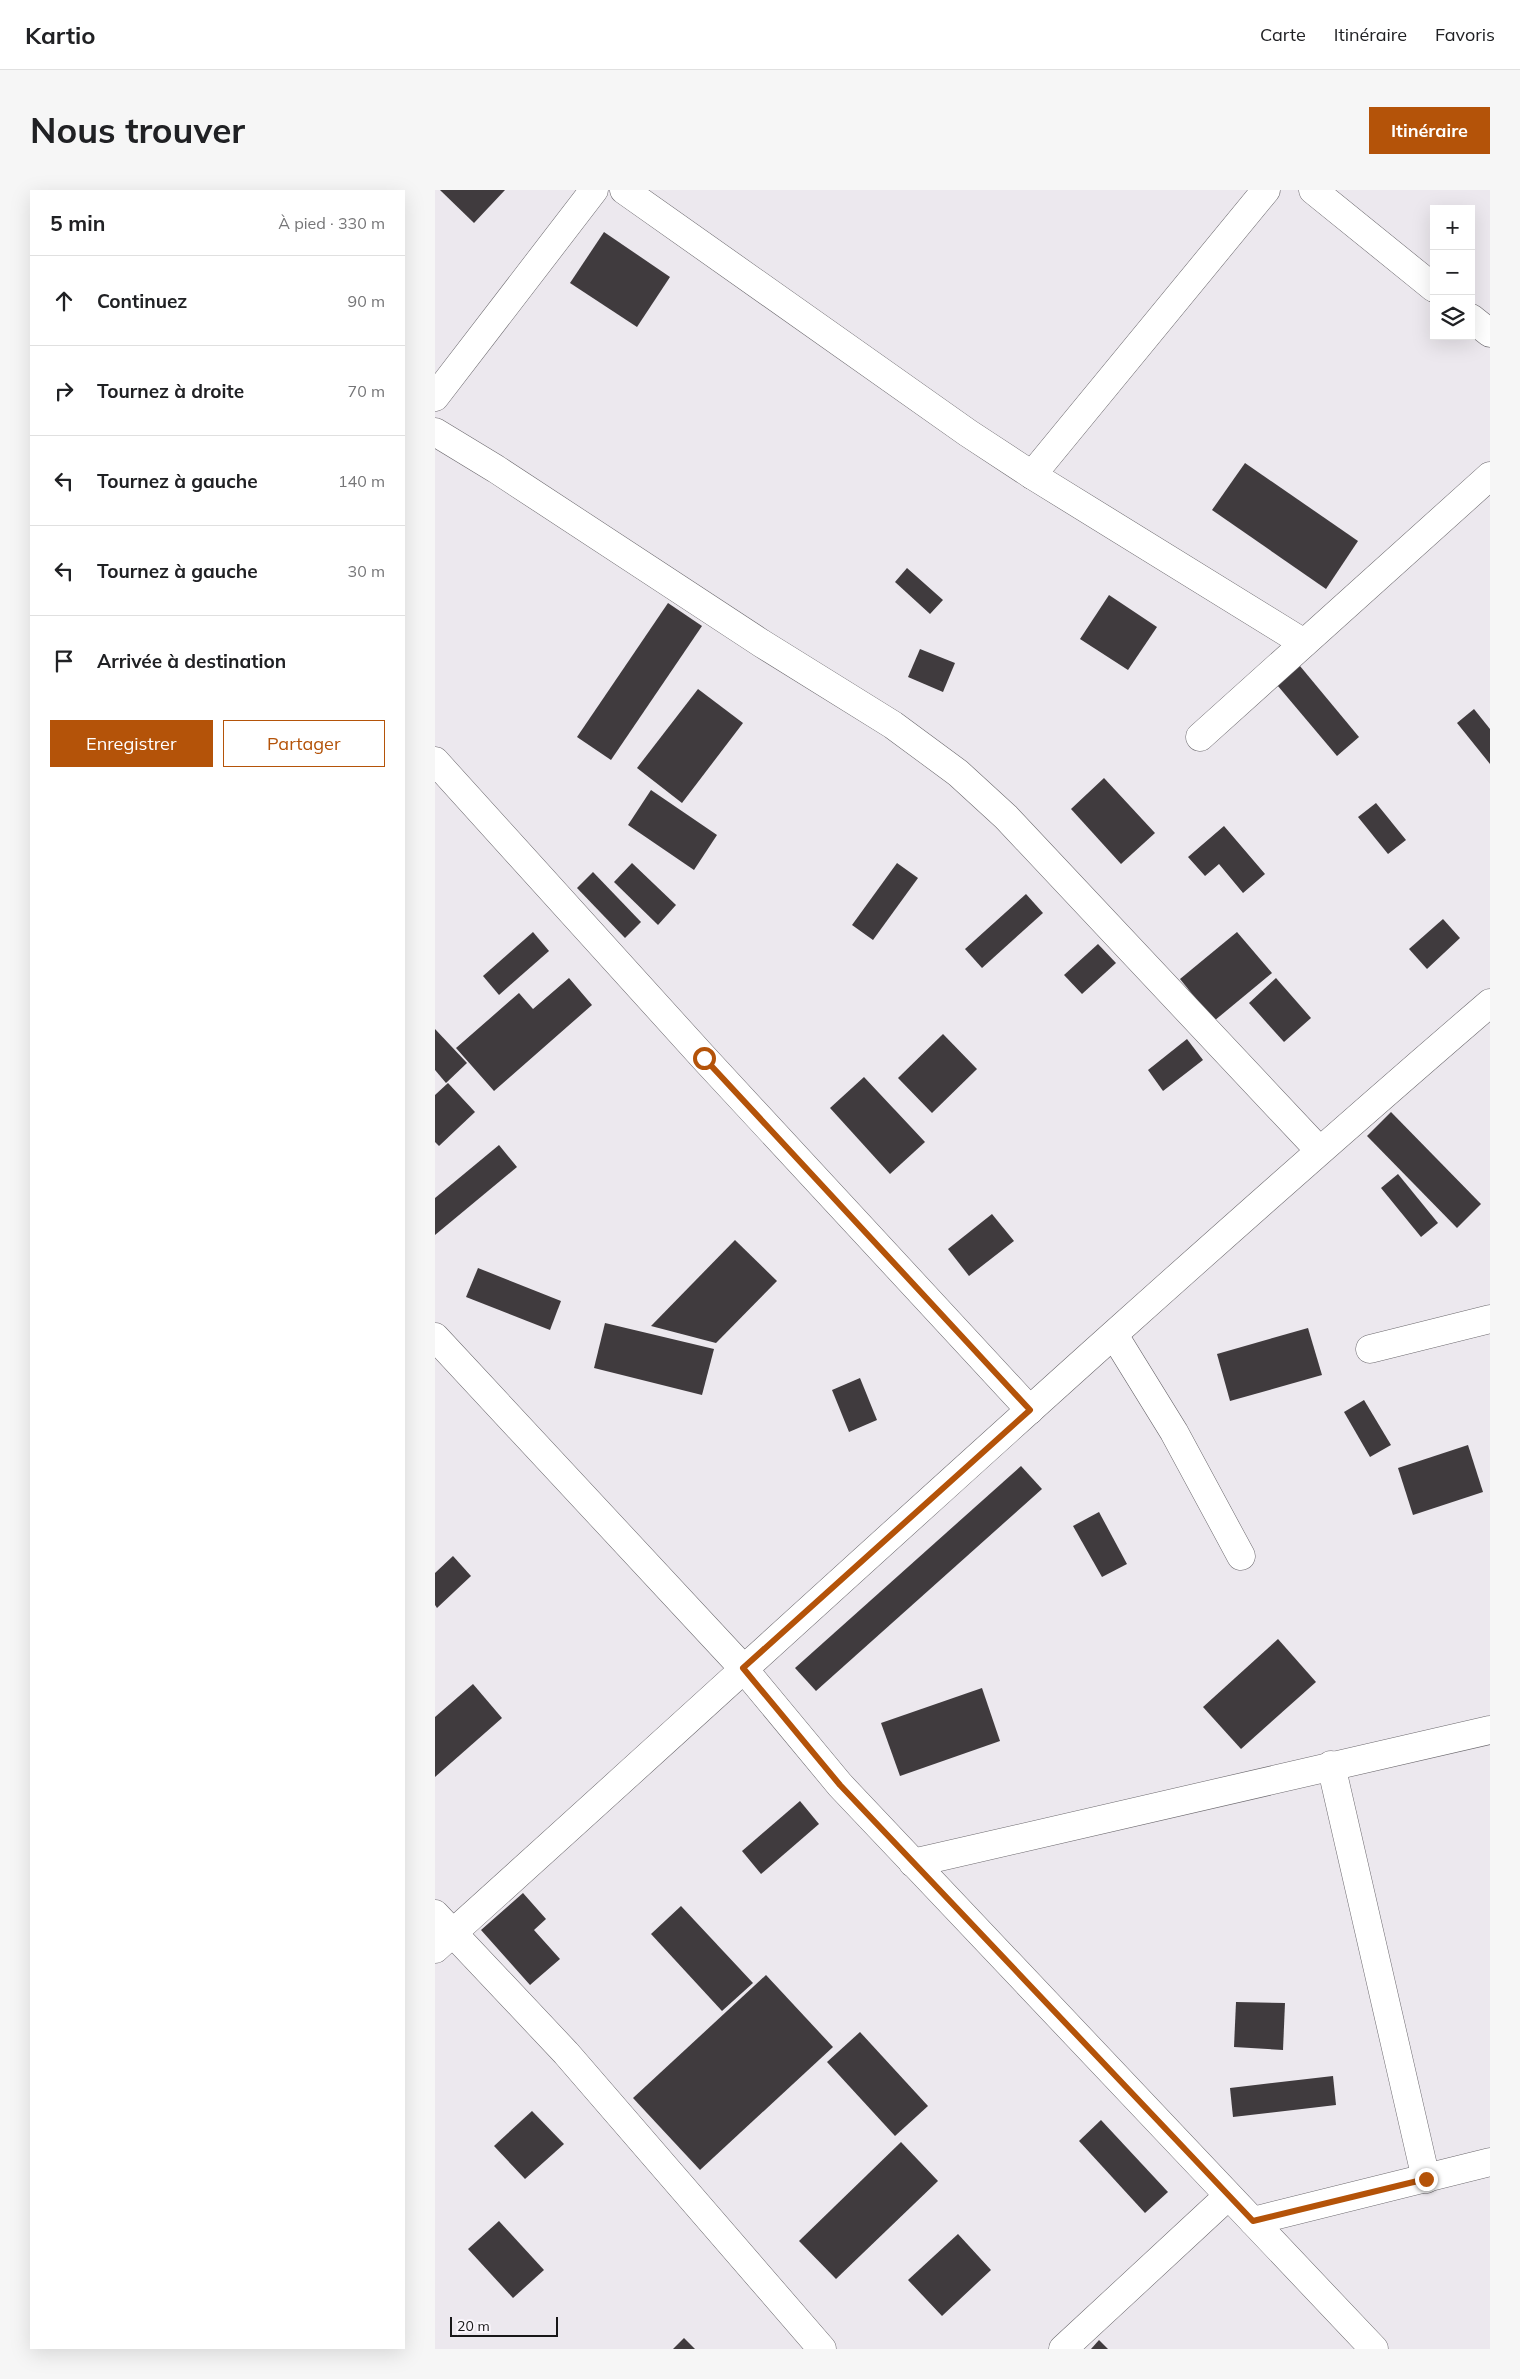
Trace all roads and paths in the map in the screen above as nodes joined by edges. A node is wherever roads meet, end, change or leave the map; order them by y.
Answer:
1 (594, 190) edge
2 (624, 190) edge
3 (1266, 190) edge
4 (1313, 190) edge
5 (1430, 285) edge
6 (1475, 321) edge
7 (1490, 333) edge
8 (435, 398) edge
9 (435, 432) edge
10 (1032, 475) junction
11 (1490, 476) edge
12 (1304, 643) junction
13 (1200, 737) dead end
14 (435, 761) edge
15 (1490, 1003) edge
16 (1319, 1150) junction
17 (1490, 1319) edge
18 (1114, 1335) junction
19 (435, 1336) edge
20 (1370, 1349) dead end
21 (1030, 1410) junction
22 (1241, 1556) dead end
23 (743, 1668) junction
24 (1490, 1730) edge
25 (1331, 1766) junction
26 (913, 1862) junction
27 (441, 1932) edge
28 (1490, 2162) edge
29 (1426, 2179) junction
30 (1228, 2196) junction
31 (1253, 2221) junction
32 (822, 2349) edge
33 (1063, 2349) edge
34 (1374, 2349) edge

1 - 8 street
2 - 10 street
3 - 10 street
4 - 5 street
6 - 7 street
9 - 16 street
10 - 12 street
11 - 12 street
12 - 13 street
14 - 21 street
15 - 16 street
16 - 18 street
17 - 20 street
18 - 21 street
18 - 22 street
19 - 23 street
21 - 23 street
23 - 26 street
23 - 27 street
24 - 25 street
25 - 26 street
25 - 29 street
26 - 30 street
27 - 32 street
28 - 29 street
29 - 31 street
30 - 31 street
30 - 33 street
31 - 34 street

